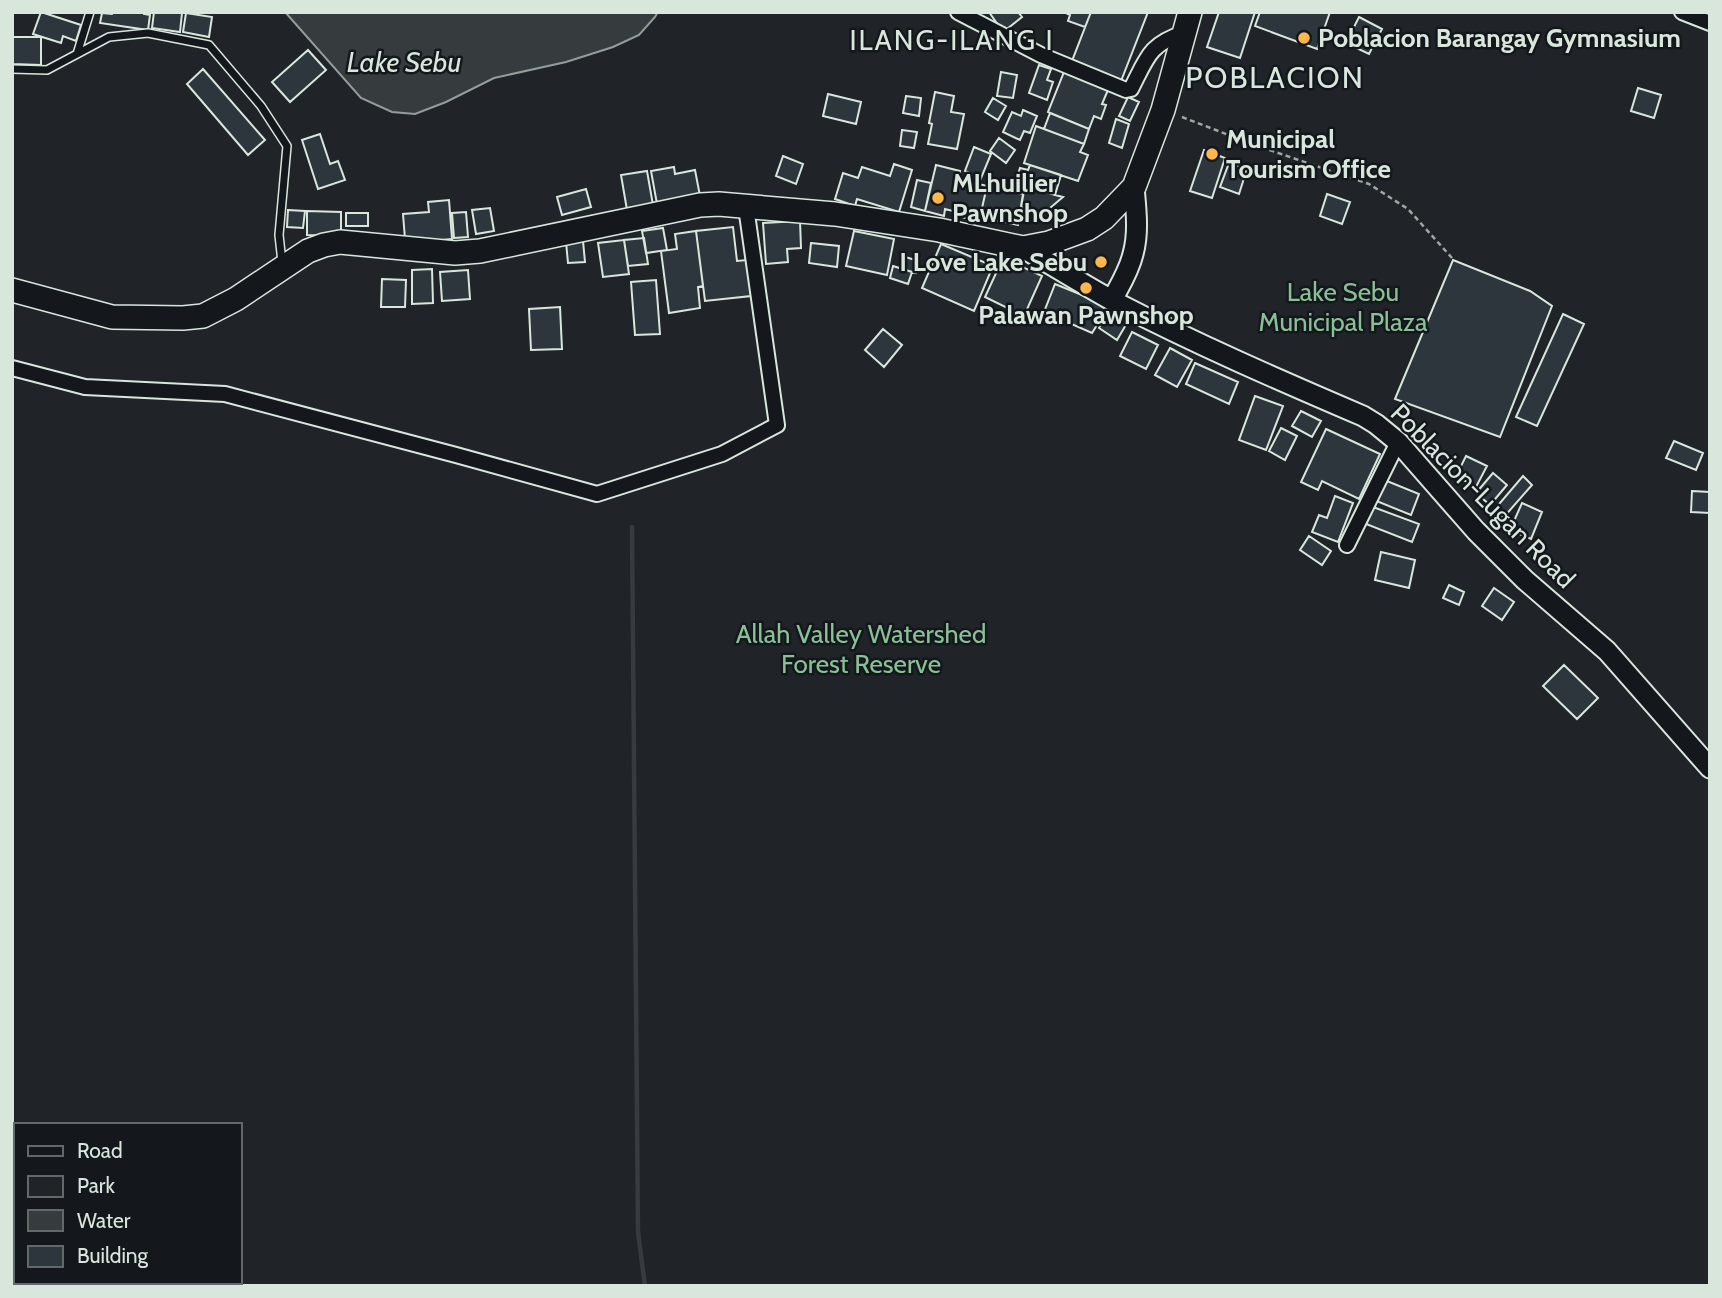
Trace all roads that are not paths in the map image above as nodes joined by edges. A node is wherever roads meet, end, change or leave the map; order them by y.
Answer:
1 (90, 12) edge
2 (958, 12) edge
3 (1682, 12) edge
4 (1187, 22) edge
5 (1710, 23) edge
6 (77, 54) junction
7 (12, 69) edge
8 (1134, 187) junction
9 (746, 207) junction
10 (1023, 248) junction
11 (283, 266) junction
12 (12, 290) edge
13 (1112, 300) junction
14 (12, 369) edge
15 (1398, 442) junction
16 (1347, 545) dead end
17 (1710, 768) edge

1 - 6 lane
2 - 4 street
3 - 5 street
4 - 8 main road
6 - 7 lane
6 - 11 lane
8 - 10 main road
8 - 13 main road
9 - 10 main road
9 - 11 main road
9 - 14 street
10 - 13 main road, Poblacion-Lugan Road
11 - 12 main road
13 - 15 main road, Poblacion-Lugan Road
15 - 16 street
15 - 17 main road, Poblacion-Lugan Road

